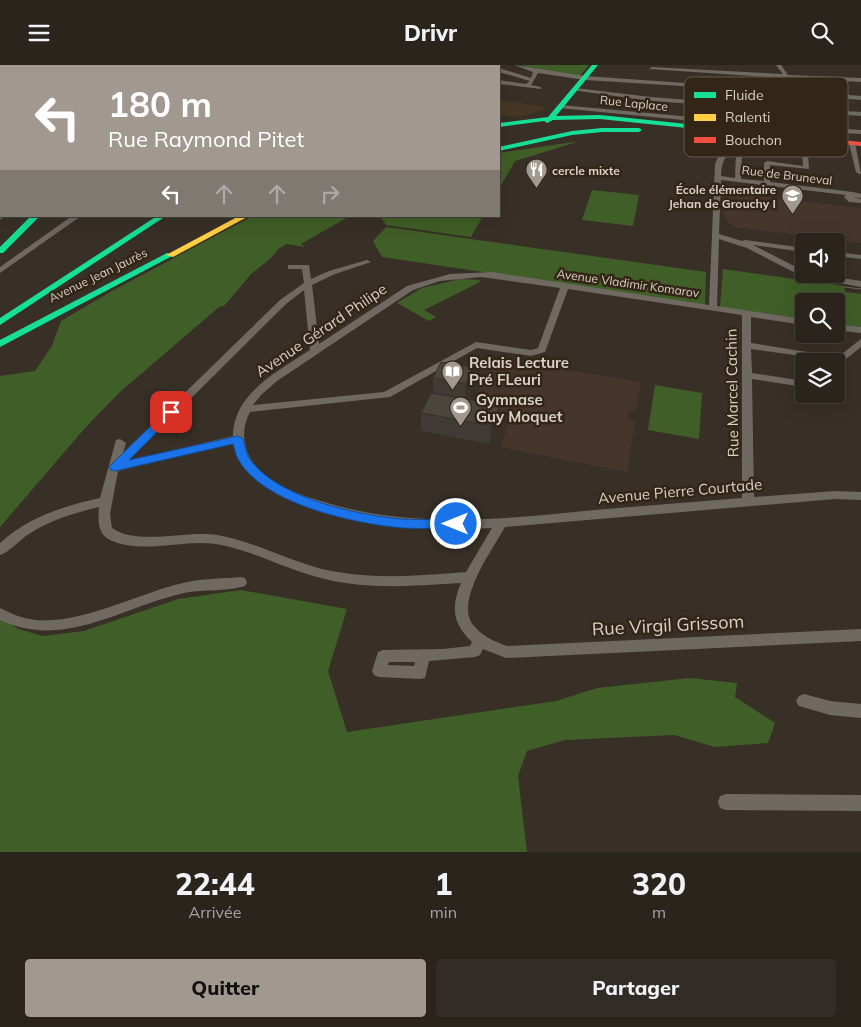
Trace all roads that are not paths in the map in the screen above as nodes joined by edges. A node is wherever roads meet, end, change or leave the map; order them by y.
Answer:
1 (517, 65) edge
2 (595, 65) edge
3 (718, 65) edge
4 (778, 65) edge
5 (652, 67) edge
6 (500, 71) edge
7 (536, 71) junction
8 (500, 72) edge
9 (723, 73) junction
10 (771, 76) joint
11 (725, 77) edge
12 (788, 77) joint
13 (585, 78) junction
14 (848, 79) edge
15 (533, 80) junction
16 (861, 80) edge
17 (500, 81) edge
18 (500, 82) edge
19 (652, 83) junction
20 (684, 85) edge
21 (527, 87) junction
22 (539, 88) dead end
23 (575, 90) junction
24 (848, 97) edge
25 (861, 98) edge
26 (651, 99) junction
27 (684, 102) edge
28 (565, 112) junction
29 (848, 113) edge
30 (861, 114) edge
31 (651, 116) junction
32 (684, 122) edge
33 (500, 125) edge
34 (684, 125) edge
35 (861, 132) edge
36 (684, 133) edge
37 (848, 133) edge
38 (856, 143) edge
39 (500, 147) edge
40 (500, 147) edge
41 (723, 157) edge
42 (739, 157) edge
43 (806, 157) edge
44 (859, 172) dead end
45 (718, 178) junction
46 (738, 180) junction
47 (767, 183) junction
48 (857, 195) edge
49 (861, 201) edge
50 (35, 217) edge
51 (75, 217) edge
52 (160, 217) edge
53 (243, 217) edge
54 (716, 236) junction
55 (741, 242) junction
56 (795, 249) edge
57 (0, 251) edge
58 (845, 255) edge
59 (861, 257) edge
60 (161, 260) junction
61 (367, 263) dead end
62 (86, 264) junction
63 (291, 267) dead end
64 (795, 270) edge
65 (0, 271) edge
66 (448, 277) joint
67 (845, 281) edge
68 (307, 283) junction
69 (861, 284) edge
70 (565, 286) junction
71 (713, 308) junction
72 (746, 313) junction
73 (0, 314) edge
74 (795, 321) edge
75 (0, 322) edge
76 (845, 328) edge
77 (861, 330) edge
78 (0, 338) edge
79 (861, 342) edge
80 (0, 343) edge
81 (747, 345) junction
82 (315, 350) junction
83 (795, 354) edge
84 (845, 356) edge
85 (747, 375) junction
86 (795, 383) edge
87 (246, 409) junction
88 (238, 439) junction
89 (120, 443) dead end
90 (115, 467) junction
91 (861, 496) edge
92 (106, 501) junction
93 (748, 502) junction
94 (502, 523) junction
95 (0, 550) edge
96 (470, 577) junction
97 (240, 582) dead end
98 (0, 614) edge
99 (861, 635) edge
100 (479, 641) junction
101 (423, 655) dead end
102 (804, 701) dead end
103 (861, 711) edge
104 (726, 802) dead end
105 (861, 803) edge

1 - 7 street
2 - 13 street
3 - 9 street
4 - 12 street
5 - 9 street
5 - 19 street
6 - 15 street
7 - 13 street
7 - 15 street
8 - 17 street
9 - 10 street
9 - 11 street
10 - 12 street
13 - 19 street
13 - 23 street
14 - 16 street
15 - 21 street
18 - 21 street
19 - 20 street
19 - 26 street
21 - 22 street
23 - 26 street
23 - 28 street
24 - 25 street
26 - 27 street
26 - 31 street
28 - 31 street, Rue Laplace
28 - 33 street
28 - 34 street
28 - 39 street
29 - 30 street
31 - 32 street, Rue Laplace
35 - 37 street
36 - 40 street
38 - 44 street
41 - 45 street
42 - 46 street
43 - 47 street
45 - 46 street, Rue de Bruneval
45 - 54 street
46 - 47 street, Rue de Bruneval
47 - 48 street, Rue de Bruneval
48 - 49 street
50 - 57 street
51 - 65 street
52 - 62 street
53 - 60 street
54 - 55 street
54 - 71 street
55 - 56 street
55 - 64 street
58 - 59 street
60 - 78 street, Avenue Jean Jaurès
60 - 80 street, Avenue Jean Jaurès
61 - 68 street
62 - 73 street
62 - 75 street
63 - 68 street
66 - 70 street, Avenue Vladimir Komarov
66 - 82 street, Avenue Gérard Philipe
67 - 69 street
68 - 82 street
68 - 90 street
70 - 71 street, Avenue Vladimir Komarov
70 - 87 street
71 - 72 street, Avenue Vladimir Komarov
72 - 74 street, Avenue Vladimir Komarov
72 - 81 street, Rue Marcel Cachin
76 - 77 street
79 - 84 street
81 - 83 street
81 - 85 street, Rue Marcel Cachin
82 - 87 street, Avenue Gérard Philipe
85 - 86 street
85 - 93 street, Rue Marcel Cachin
87 - 88 street, Avenue Gérard Philipe
88 - 90 street
88 - 94 street
89 - 90 street
90 - 92 street
91 - 93 street, Avenue Pierre Courtade
92 - 95 street
92 - 96 street
93 - 94 street, Avenue Pierre Courtade
94 - 96 street, Rue Virgil Grissom
96 - 100 street, Rue Virgil Grissom
97 - 98 street
99 - 100 street, Rue Virgil Grissom
100 - 101 street
102 - 103 street
104 - 105 street

